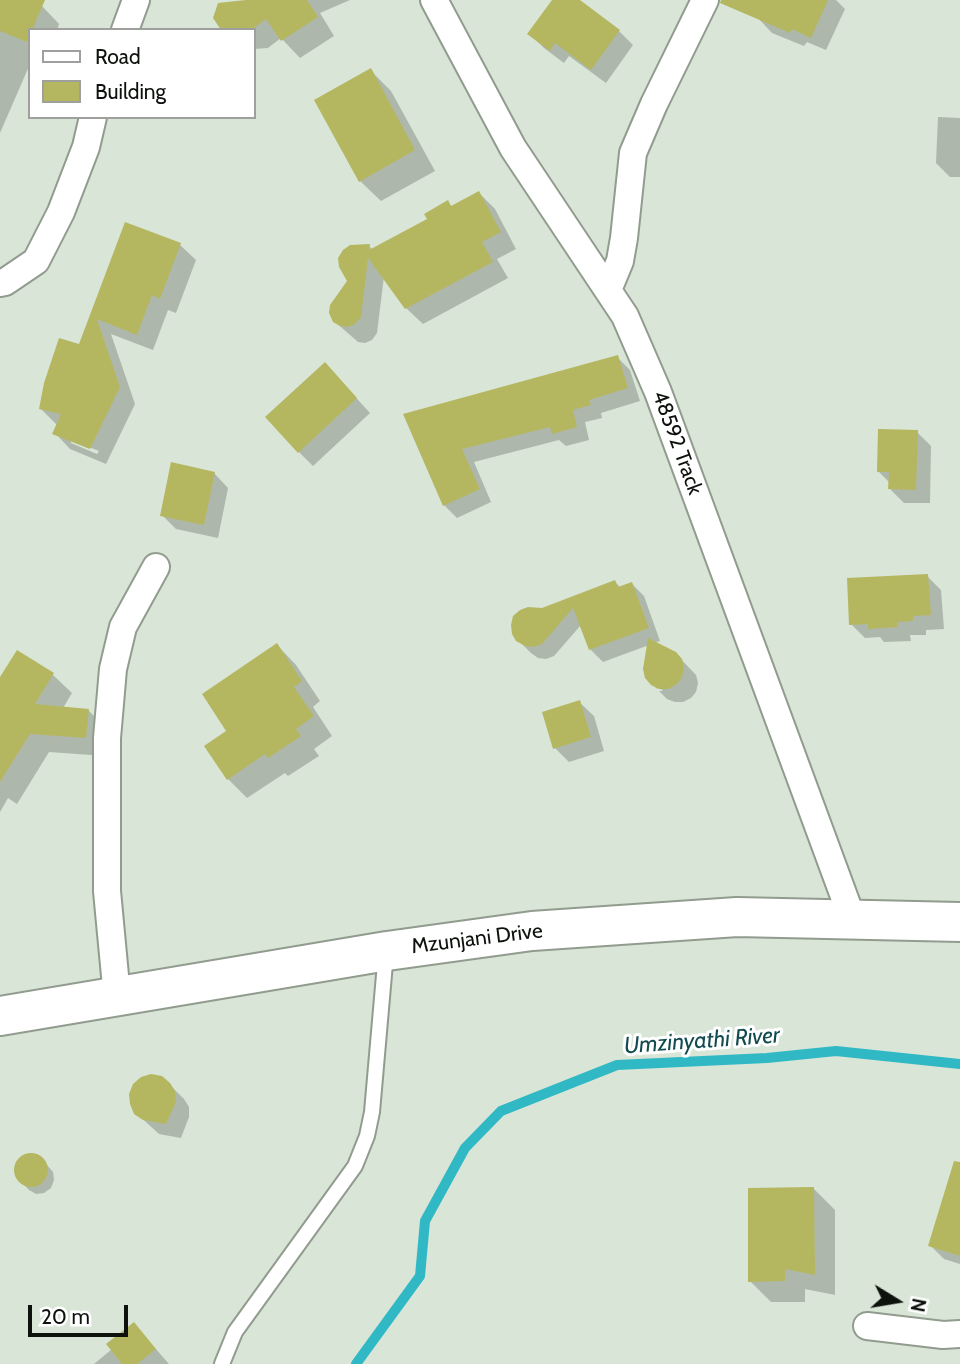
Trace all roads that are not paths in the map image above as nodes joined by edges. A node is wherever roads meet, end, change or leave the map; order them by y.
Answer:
1 (136, 0) edge
2 (434, 0) edge
3 (705, 0) edge
4 (126, 28) edge
5 (93, 119) edge
6 (0, 283) edge
7 (608, 290) junction
8 (156, 567) dead end
9 (852, 918) junction
10 (960, 922) edge
11 (387, 951) junction
12 (117, 997) junction
13 (0, 1016) edge
14 (867, 1325) dead end
15 (960, 1334) edge
16 (222, 1364) edge

1 - 4 street
2 - 7 street, 48592 Track
3 - 7 street
5 - 6 street
7 - 9 street, 48592 Track
8 - 12 street
9 - 10 main road, Mzunjani Drive
9 - 11 main road, Mzunjani Drive
11 - 12 main road, Mzunjani Drive
11 - 16 lane
12 - 13 main road, Mzunjani Drive
14 - 15 street

